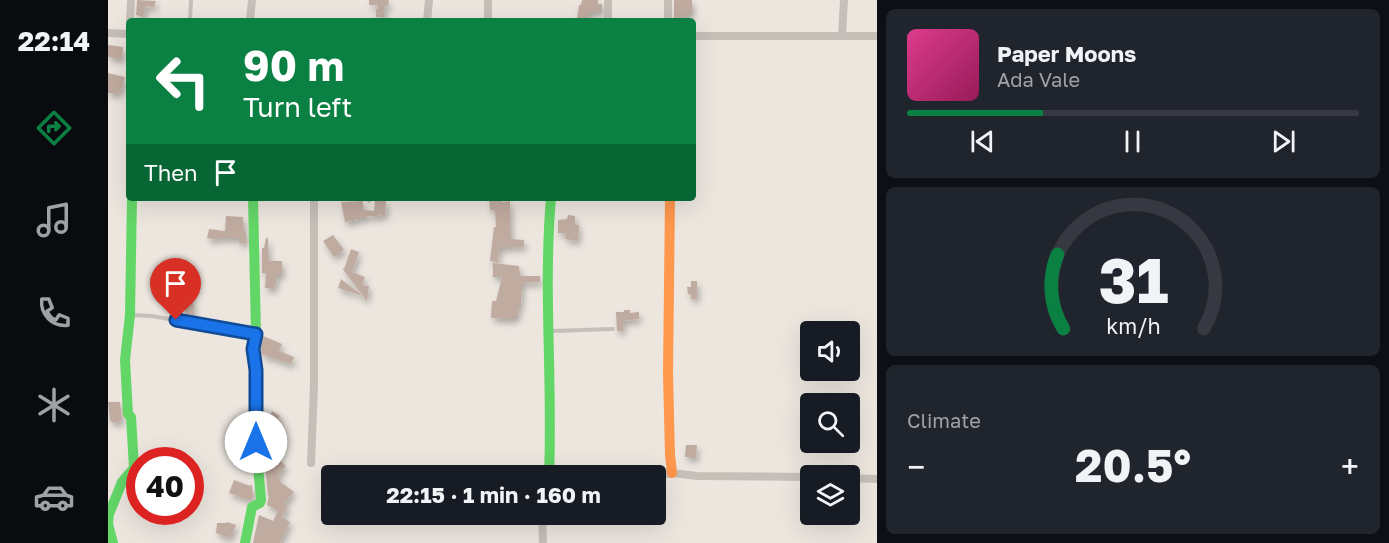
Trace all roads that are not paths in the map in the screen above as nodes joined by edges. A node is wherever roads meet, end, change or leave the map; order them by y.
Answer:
1 (131, 0) edge
2 (191, 0) edge
3 (252, 0) edge
4 (429, 0) edge
5 (488, 0) edge
6 (608, 0) edge
7 (668, 0) edge
8 (844, 0) edge
9 (130, 18) edge
10 (190, 18) edge
11 (250, 18) edge
12 (427, 18) edge
13 (488, 18) edge
14 (608, 18) edge
15 (668, 18) edge
16 (108, 33) edge
17 (126, 34) edge
18 (696, 36) edge
19 (842, 36) junction
20 (877, 36) edge
21 (132, 201) edge
22 (253, 201) edge
23 (314, 201) edge
24 (551, 201) edge
25 (670, 201) edge
26 (130, 315) junction
27 (613, 329) dead end
28 (550, 332) junction
29 (256, 334) junction
30 (312, 463) dead end
31 (550, 465) edge
32 (672, 473) junction
33 (666, 474) edge
34 (800, 477) edge
35 (860, 478) edge
36 (877, 479) edge
37 (542, 525) edge
38 (113, 543) edge
39 (245, 543) edge
40 (543, 543) edge

1 - 9 street
2 - 10 lane
3 - 11 street
4 - 12 street
5 - 13 street
6 - 14 street
7 - 15 street
8 - 19 street
16 - 17 street
18 - 19 street
19 - 20 street
21 - 26 street
22 - 29 street
23 - 30 street
24 - 28 street
25 - 32 street
26 - 29 lane
26 - 38 street
27 - 28 lane
28 - 31 street
29 - 39 street
32 - 33 street
32 - 34 street
35 - 36 street
37 - 40 street

